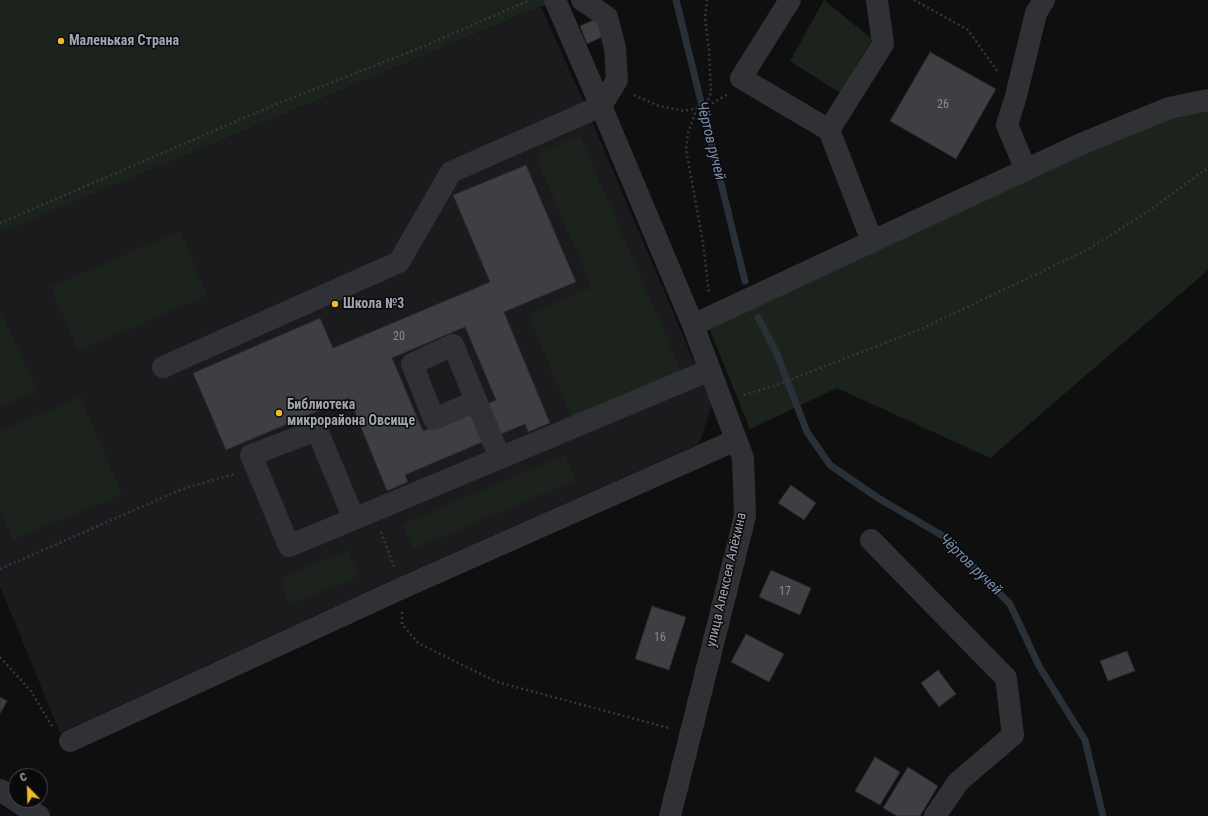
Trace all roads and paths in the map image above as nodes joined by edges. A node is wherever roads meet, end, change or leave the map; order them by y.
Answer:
1 (530, 0) edge
2 (555, 0) edge
3 (582, 0) edge
4 (707, 0) edge
5 (790, 0) edge
6 (877, 0) edge
7 (914, 0) edge
8 (1044, 0) edge
9 (617, 80) junction
10 (1016, 96) junction
11 (1208, 100) edge
12 (601, 106) junction
13 (697, 108) junction
14 (829, 130) junction
15 (1208, 168) edge
16 (1026, 170) junction
17 (0, 223) edge
18 (872, 241) junction
19 (702, 320) junction
20 (163, 367) dead end
21 (710, 370) junction
22 (476, 401) dead end
23 (722, 403) junction
24 (736, 440) junction
25 (500, 458) junction
26 (256, 468) junction
27 (364, 515) junction
28 (871, 540) dead end
29 (0, 569) edge
30 (402, 588) junction
31 (0, 657) edge
32 (691, 734) junction
33 (70, 740) joint
34 (0, 790) edge
35 (677, 813) edge
36 (39, 816) edge
37 (935, 816) edge

1 - 17 path
2 - 12 street, улица Алексея Алёхина
3 - 9 street
4 - 13 path
5 - 14 street
6 - 14 street
7 - 10 path
8 - 10 street
9 - 12 street
9 - 13 path
10 - 16 street
11 - 16 street
12 - 19 street, улица Алексея Алёхина
12 - 20 street
13 - 19 path
14 - 18 street
15 - 23 path
16 - 18 street
18 - 19 street
19 - 21 street, улица Алексея Алёхина
21 - 23 street, улица Алексея Алёхина
21 - 25 street
22 - 25 street
23 - 24 street, улица Алексея Алёхина
24 - 30 street
24 - 32 street, улица Алексея Алёхина
25 - 27 street
26 - 27 street
26 - 27 street
26 - 29 path
27 - 30 path
28 - 37 street
30 - 32 path
30 - 33 street
31 - 33 path
32 - 35 street, улица Алексея Алёхина
34 - 36 street

